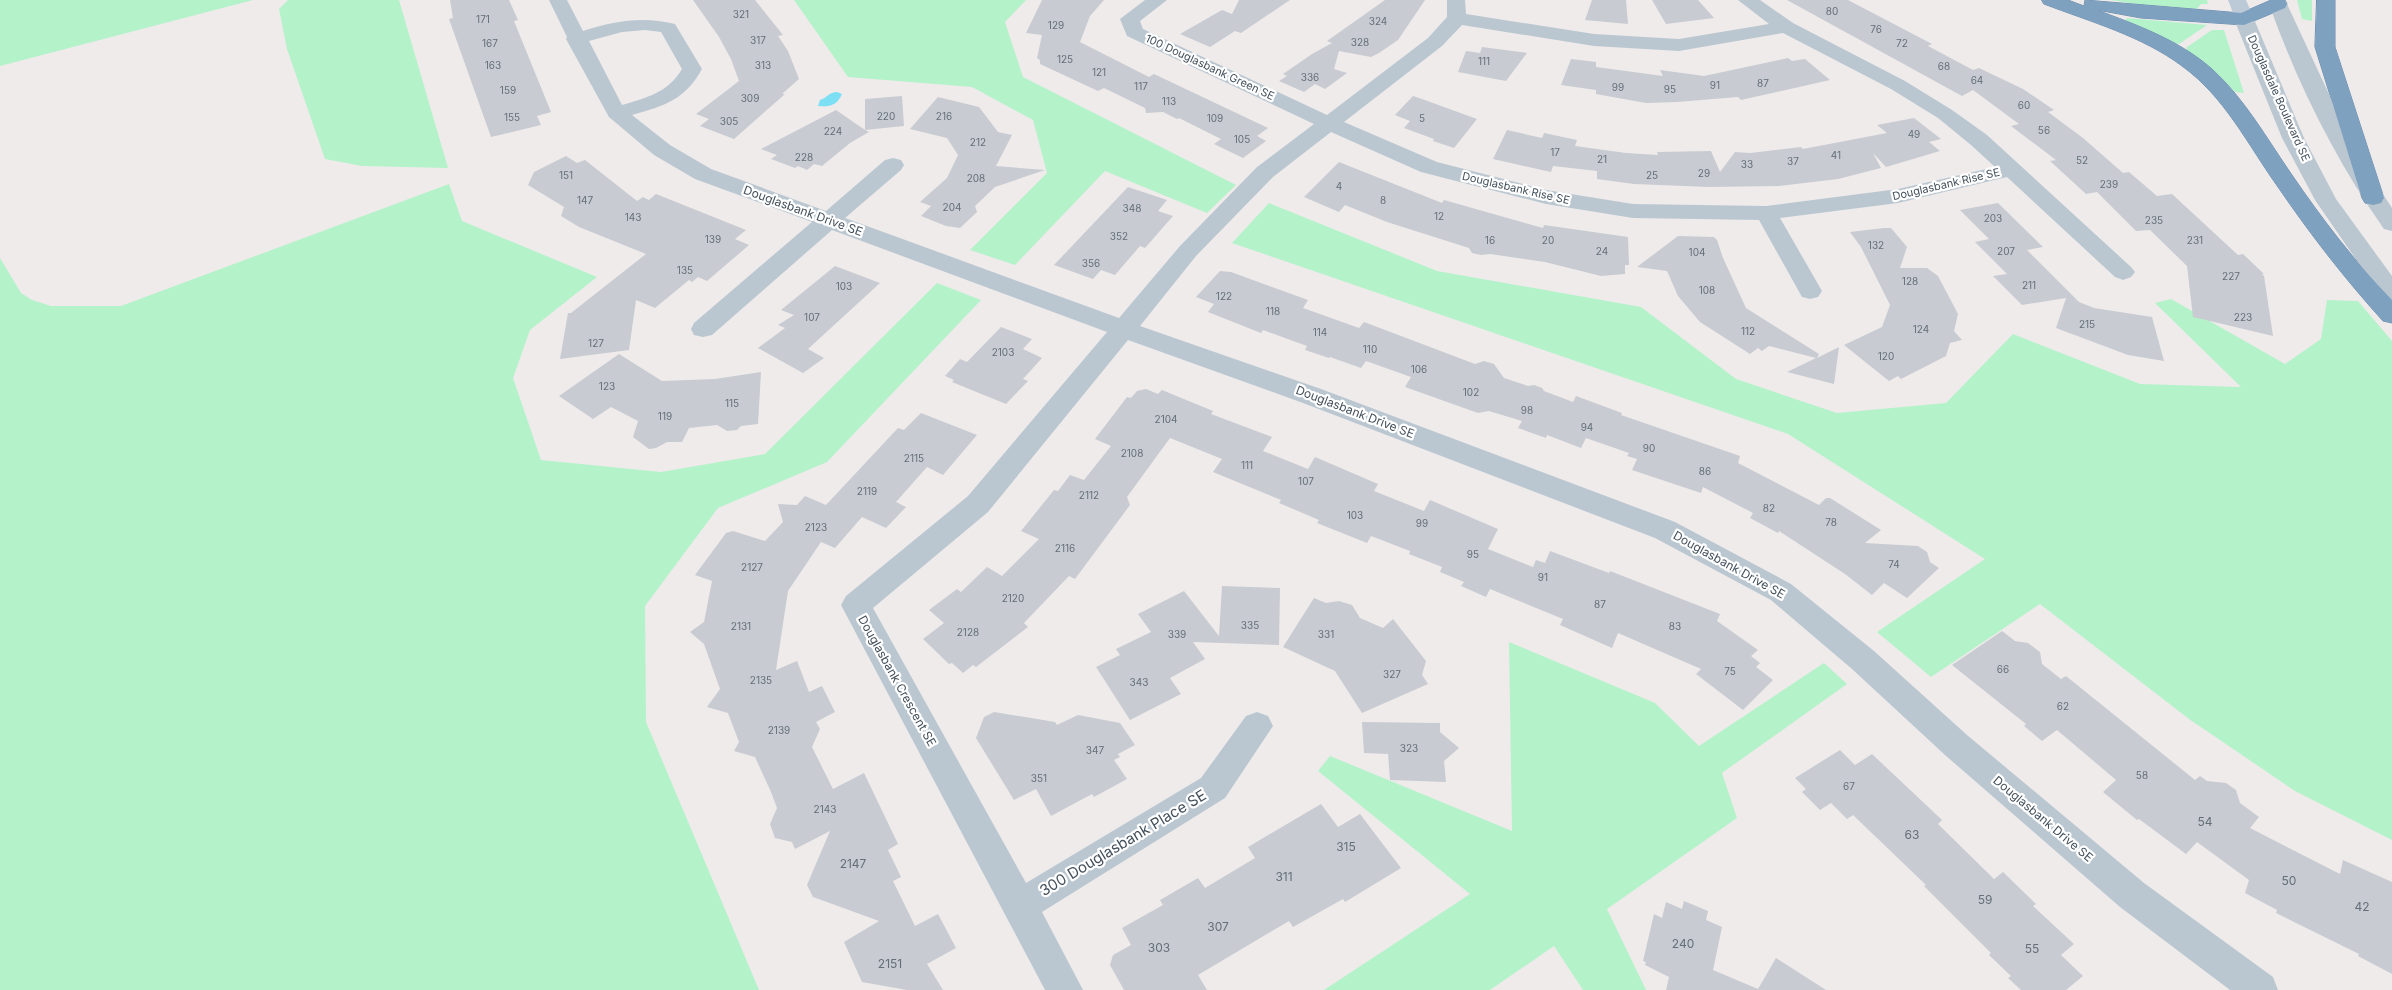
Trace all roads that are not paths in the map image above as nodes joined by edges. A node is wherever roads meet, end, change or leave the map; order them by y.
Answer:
1 (558, 0) edge
2 (1158, 0) edge
3 (1747, 0) edge
4 (2051, 0) edge
5 (2073, 0) edge
6 (2326, 0) edge
7 (2278, 2) edge
8 (1456, 9) edge
9 (2240, 9) edge
10 (1786, 27) junction
11 (576, 39) junction
12 (616, 113) junction
13 (1328, 123) junction
14 (893, 165) dead end
15 (2010, 170) junction
16 (2373, 198) junction
17 (1766, 213) junction
18 (830, 222) junction
19 (2392, 224) edge
20 (2123, 272) dead end
21 (1810, 291) dead end
22 (2392, 294) edge
23 (2392, 315) edge
24 (1123, 329) junction
25 (703, 330) dead end
26 (1258, 726) dead end
27 (1020, 906) junction
28 (1065, 990) edge
29 (2260, 990) edge

1 - 11 street, Douglasbank Drive SE
2 - 13 street, 100 Douglasbank Green SE
3 - 10 street, Douglasbank Rise SE
4 - 23 highway
5 - 9 highway
6 - 16 highway
7 - 9 highway
7 - 16 street
8 - 10 street
8 - 13 street
9 - 22 street, Douglasdale Boulevard SE
10 - 15 street, Douglasbank Rise SE
11 - 12 street, Douglasbank Drive SE
11 - 12 street
12 - 18 street, Douglasbank Drive SE
13 - 17 street, Douglasbank Rise SE
13 - 24 street
14 - 18 street
15 - 17 street, Douglasbank Rise SE
15 - 20 street
16 - 19 street
17 - 21 street
18 - 24 street, Douglasbank Drive SE
18 - 25 street
24 - 27 street, Douglasbank Crescent SE
24 - 29 street, Douglasbank Drive SE
26 - 27 street, 300 Douglasbank Place SE
27 - 28 street, Douglasbank Crescent SE

